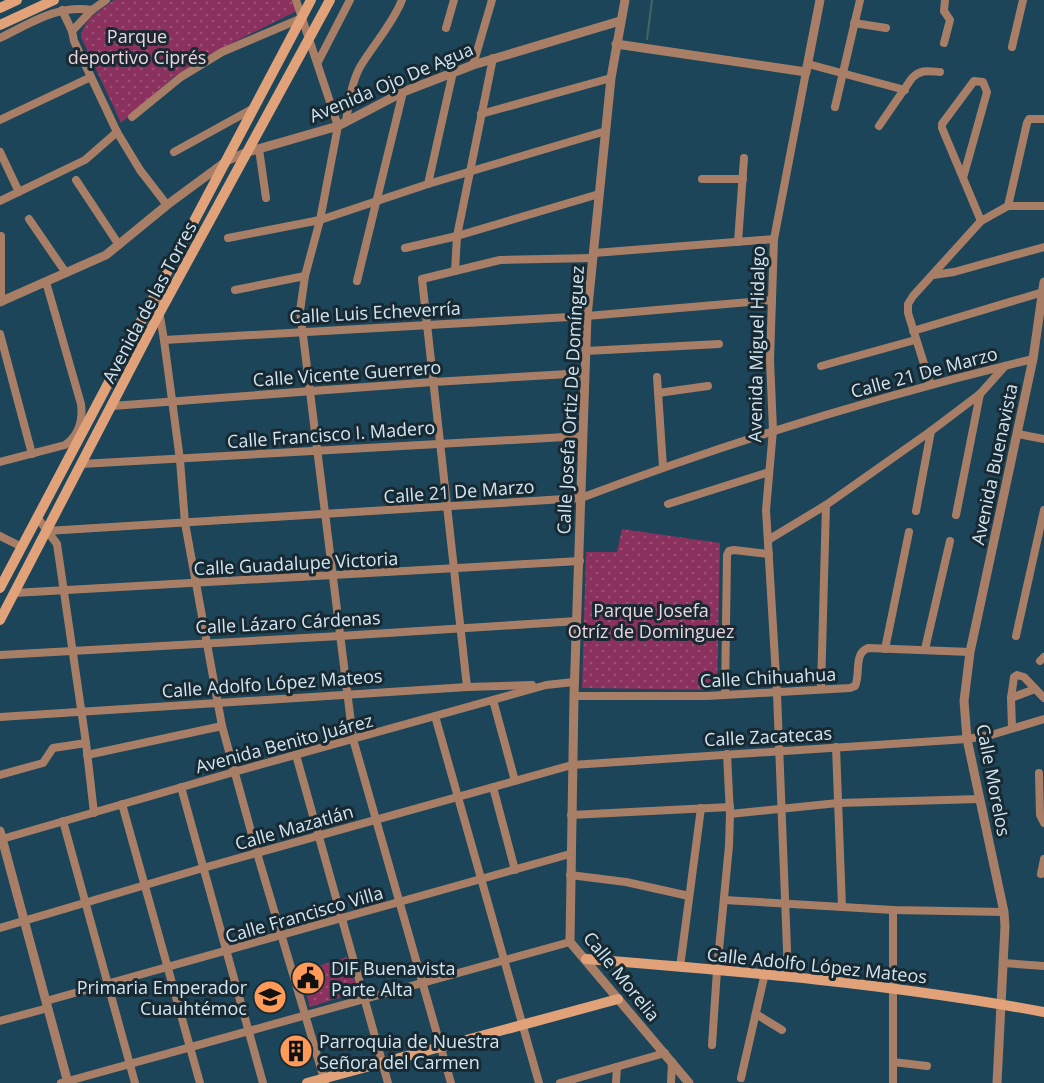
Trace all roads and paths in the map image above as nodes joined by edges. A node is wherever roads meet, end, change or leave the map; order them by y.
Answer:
1 (17, 0) edge
2 (54, 0) edge
3 (106, 0) edge
4 (296, 0) edge
5 (311, 0) edge
6 (330, 0) edge
7 (350, 0) edge
8 (402, 0) edge
9 (454, 0) edge
10 (492, 0) edge
11 (625, 0) edge
12 (820, 0) edge
13 (860, 0) edge
14 (945, 0) edge
15 (1023, 0) edge
16 (0, 8) edge
17 (62, 10) junction
18 (92, 10) junction
19 (302, 18) junction
20 (620, 21) junction
21 (854, 23) junction
22 (0, 25) edge
23 (446, 28) dead end
24 (886, 28) dead end
25 (72, 31) junction
26 (0, 38) edge
27 (309, 38) junction
28 (944, 43) dead end
29 (616, 44) junction
30 (1012, 47) dead end
31 (493, 58) junction
32 (318, 62) junction
33 (474, 65) junction
34 (807, 68) junction
35 (453, 72) junction
36 (940, 72) dead end
37 (843, 73) junction
38 (91, 77) junction
39 (611, 78) junction
40 (904, 90) junction
41 (403, 93) junction
42 (256, 107) junction
43 (835, 107) dead end
44 (481, 114) junction
45 (132, 117) dead end
46 (1044, 119) edge
47 (0, 120) edge
48 (342, 124) junction
49 (879, 126) dead end
50 (606, 131) junction
51 (117, 132) junction
52 (254, 150) junction
53 (0, 152) edge
54 (174, 152) dead end
55 (744, 158) dead end
56 (228, 160) junction
57 (468, 173) junction
58 (743, 178) junction
59 (963, 178) junction
60 (702, 179) dead end
61 (76, 180) dead end
62 (429, 184) junction
63 (19, 192) junction
64 (599, 194) junction
65 (266, 198) dead end
66 (0, 201) edge
67 (376, 202) junction
68 (166, 205) junction
69 (1008, 206) junction
70 (1044, 206) edge
71 (29, 219) dead end
72 (320, 220) junction
73 (981, 221) junction
74 (1, 236) edge
75 (457, 236) junction
76 (228, 238) dead end
77 (774, 239) junction
78 (738, 242) junction
79 (119, 245) junction
80 (1044, 247) edge
81 (405, 248) dead end
82 (594, 255) junction
83 (455, 271) junction
84 (66, 273) junction
85 (933, 275) junction
86 (305, 276) junction
87 (357, 281) dead end
88 (46, 282) junction
89 (1043, 287) edge
90 (235, 290) dead end
91 (156, 293) junction
92 (772, 300) junction
93 (0, 302) edge
94 (160, 312) junction
95 (587, 315) junction
96 (427, 323) junction
97 (301, 331) junction
98 (913, 331) junction
99 (0, 334) edge
100 (164, 340) junction
101 (915, 340) junction
102 (719, 344) dead end
103 (586, 351) junction
104 (1033, 359) junction
105 (1006, 365) junction
106 (821, 366) dead end
107 (585, 373) junction
108 (657, 377) dead end
109 (433, 382) junction
110 (930, 384) junction
111 (708, 386) dead end
112 (309, 391) junction
113 (658, 393) junction
114 (980, 394) junction
115 (173, 402) junction
116 (112, 406) junction
117 (773, 430) junction
118 (931, 431) junction
119 (1018, 434) junction
120 (583, 436) junction
121 (1044, 439) edge
122 (440, 444) junction
123 (317, 452) junction
124 (32, 454) junction
125 (180, 460) junction
126 (0, 462) edge
127 (81, 464) junction
128 (663, 467) junction
129 (769, 472) junction
130 (581, 498) junction
131 (668, 504) dead end
132 (826, 505) junction
133 (446, 507) junction
134 (1044, 510) edge
135 (916, 511) dead end
136 (325, 514) junction
137 (956, 515) dead end
138 (37, 517) junction
139 (185, 523) junction
140 (47, 531) junction
141 (909, 532) dead end
142 (0, 536) edge
143 (768, 540) junction
144 (951, 541) dead end
145 (22, 547) junction
146 (769, 554) junction
147 (579, 561) junction
148 (453, 568) junction
149 (332, 575) junction
150 (195, 584) junction
151 (0, 588) edge
152 (63, 591) junction
153 (14, 593) junction
154 (0, 620) edge
155 (577, 621) junction
156 (460, 628) junction
157 (340, 636) junction
158 (1016, 636) dead end
159 (206, 644) junction
160 (885, 649) junction
161 (925, 649) junction
162 (73, 651) junction
163 (970, 652) junction
164 (0, 654) edge
165 (574, 682) junction
166 (546, 685) junction
167 (467, 687) junction
168 (821, 689) junction
169 (1035, 689) junction
170 (777, 693) junction
171 (348, 695) junction
172 (725, 695) junction
173 (573, 696) junction
174 (1011, 698) junction
175 (1044, 698) edge
176 (493, 700) junction
177 (218, 703) junction
178 (81, 711) junction
179 (435, 716) junction
180 (0, 717) edge
181 (1044, 719) edge
182 (222, 726) junction
183 (1012, 729) junction
184 (967, 739) junction
185 (353, 740) junction
186 (86, 743) junction
187 (836, 747) junction
188 (779, 752) junction
189 (727, 753) junction
190 (87, 755) junction
191 (296, 755) junction
192 (572, 765) junction
193 (234, 772) junction
194 (1039, 773) dead end
195 (0, 775) edge
196 (516, 781) junction
197 (181, 787) junction
198 (493, 787) junction
199 (458, 797) junction
200 (980, 799) junction
201 (838, 803) junction
202 (122, 804) junction
203 (701, 808) junction
204 (781, 809) junction
205 (730, 810) junction
206 (94, 813) junction
207 (571, 815) junction
208 (376, 819) junction
209 (63, 821) junction
210 (1044, 824) edge
211 (1, 835) edge
212 (319, 836) junction
213 (257, 853) junction
214 (570, 854) junction
215 (1044, 859) edge
216 (5, 865) edge
217 (203, 868) junction
218 (515, 870) junction
219 (1041, 874) dead end
220 (570, 875) junction
221 (481, 880) junction
222 (144, 885) junction
223 (688, 896) junction
224 (724, 900) junction
225 (399, 902) junction
226 (86, 903) junction
227 (785, 904) junction
228 (842, 908) junction
229 (893, 910) junction
230 (1004, 912) junction
231 (342, 918) junction
232 (25, 921) junction
233 (0, 928) edge
234 (282, 935) junction
235 (570, 942) junction
236 (226, 951) junction
237 (586, 959) junction
238 (504, 961) junction
239 (1003, 963) junction
240 (1044, 966) edge
241 (680, 967) junction
242 (167, 968) junction
243 (717, 970) junction
244 (765, 973) junction
245 (788, 975) junction
246 (422, 982) junction
247 (108, 984) junction
248 (894, 988) junction
249 (364, 999) junction
250 (618, 999) junction
251 (1000, 1004) junction
252 (47, 1005) junction
253 (1044, 1012) edge
254 (756, 1014) junction
255 (305, 1015) junction
256 (0, 1021) edge
257 (522, 1025) junction
258 (782, 1030) dead end
259 (247, 1031) junction
260 (712, 1045) dead end
261 (440, 1046) junction
262 (190, 1047) junction
263 (665, 1053) junction
264 (382, 1062) junction
265 (672, 1062) junction
266 (893, 1062) junction
267 (131, 1063) junction
268 (927, 1066) dead end
269 (617, 1067) junction
270 (741, 1078) dead end
271 (325, 1081) edge
272 (66, 1082) edge
273 (135, 1083) edge
274 (200, 1083) edge
275 (263, 1083) edge
276 (307, 1083) edge
277 (388, 1083) edge
278 (451, 1083) edge
279 (539, 1083) edge
280 (560, 1083) edge
281 (616, 1083) edge
282 (671, 1083) edge
283 (689, 1083) edge
284 (893, 1083) edge
285 (997, 1083) edge

1 - 16 main road
2 - 22 main road
3 - 18 street
4 - 19 street
5 - 19 main road, Avenida de las Torres
6 - 27 main road, Avenida de las Torres
7 - 32 street
8 - 48 street
9 - 23 street
10 - 33 street
11 - 20 street, Calle Josefa Ortiz De Domínguez
12 - 34 street, Avenida Miguel Hidalgo
13 - 21 street
14 - 28 street
15 - 30 street
17 - 18 street
17 - 25 street
17 - 26 street
18 - 25 street
19 - 27 street
19 - 42 main road, Avenida de las Torres
19 - 45 street
20 - 29 street, Calle Josefa Ortiz De Domínguez
20 - 31 street, Avenida Ojo De Agua
21 - 24 street
21 - 37 street
25 - 38 street
27 - 32 street
27 - 52 main road, Avenida de las Torres
29 - 34 street
29 - 39 street, Calle Josefa Ortiz De Domínguez
31 - 33 street, Avenida Ojo De Agua
31 - 44 street
32 - 48 street
33 - 35 street, Avenida Ojo De Agua
34 - 37 street
34 - 77 street, Avenida Miguel Hidalgo
35 - 41 street, Avenida Ojo De Agua
35 - 62 street
36 - 40 street
37 - 40 street
37 - 43 street
38 - 47 street
38 - 51 street
39 - 44 street
39 - 50 street, Calle Josefa Ortiz De Domínguez
40 - 49 street
41 - 48 street, Avenida Ojo De Agua
41 - 67 street
42 - 54 street
42 - 56 main road, Avenida de las Torres
44 - 57 street
46 - 69 street
48 - 52 street, Avenida Ojo De Agua
48 - 72 street
50 - 57 street
50 - 64 street, Calle Josefa Ortiz De Domínguez
51 - 63 street
51 - 68 street
52 - 56 street, Avenida Ojo De Agua
52 - 65 street
52 - 94 main road, Avenida de las Torres
53 - 63 street
55 - 58 street
56 - 68 street, Avenida Ojo De Agua
56 - 91 main road, Avenida de las Torres
57 - 62 street
57 - 75 street
58 - 60 street
58 - 78 street
59 - 59 street
59 - 73 street
61 - 79 street
62 - 67 street
63 - 66 street
64 - 75 street
64 - 82 street, Calle Josefa Ortiz De Domínguez
67 - 72 street
67 - 87 street
68 - 79 street, Avenida Ojo De Agua
69 - 70 street
69 - 73 street
71 - 84 street
72 - 76 street
72 - 86 street
73 - 85 street
74 - 93 street
75 - 81 street
75 - 83 street
77 - 78 street
77 - 92 street, Avenida Miguel Hidalgo
78 - 82 street
79 - 84 street, Avenida Ojo De Agua
80 - 85 street
82 - 83 street
82 - 95 street, Calle Josefa Ortiz De Domínguez
83 - 96 street
84 - 88 street, Avenida Ojo De Agua
85 - 98 street
86 - 90 street
86 - 97 street
88 - 93 street, Avenida Ojo De Agua
88 - 124 street
89 - 98 street
89 - 104 street, Avenida Buenavista
91 - 94 street
91 - 138 main road, Avenida de las Torres
92 - 95 street, Calle Luis Echeverría
92 - 117 street, Avenida Miguel Hidalgo
94 - 100 street
94 - 116 main road, Avenida de las Torres
95 - 96 street, Calle Luis Echeverría
95 - 103 street, Calle Josefa Ortiz De Domínguez
96 - 97 street, Calle Luis Echeverría
96 - 109 street
97 - 100 street, Calle Luis Echeverría
97 - 112 street
98 - 101 street
99 - 124 street
100 - 115 street
101 - 106 street
101 - 110 street
102 - 103 street
103 - 107 street, Calle Josefa Ortiz De Domínguez
104 - 105 street, Calle 21 De Marzo
104 - 119 street, Avenida Buenavista
105 - 110 street, Calle 21 De Marzo
105 - 114 street
107 - 109 street, Calle Vicente Guerrero
107 - 120 street, Calle Josefa Ortiz De Domínguez
108 - 113 street
109 - 112 street, Calle Vicente Guerrero
109 - 122 street
110 - 117 street, Calle 21 De Marzo
111 - 113 street
112 - 115 street, Calle Vicente Guerrero
112 - 123 street
113 - 128 street
114 - 118 street
114 - 137 street
115 - 116 street, Calle Vicente Guerrero
115 - 125 street
116 - 127 main road, Avenida de las Torres
117 - 128 street, Calle 21 De Marzo
117 - 129 street, Avenida Miguel Hidalgo
118 - 132 street
118 - 135 street
119 - 121 street
119 - 163 street, Avenida Buenavista
120 - 122 street, Calle Francisco I. Madero
120 - 130 street, Calle Josefa Ortiz De Domínguez
122 - 123 street, Calle Francisco I. Madero
122 - 133 street
123 - 125 street, Calle Francisco I. Madero
123 - 136 street
124 - 126 street
125 - 127 street, Calle Francisco I. Madero
125 - 139 street
127 - 140 main road, Avenida de las Torres
128 - 130 street, Calle 21 De Marzo
129 - 131 street
129 - 143 street, Avenida Miguel Hidalgo
130 - 133 street, Calle 21 De Marzo
130 - 147 street, Calle Josefa Ortiz De Domínguez
132 - 143 street
132 - 168 street
133 - 136 street, Calle 21 De Marzo
133 - 148 street
134 - 158 street
136 - 139 street, Calle 21 De Marzo
136 - 149 street
138 - 140 street
138 - 145 main road, Avenida de las Torres
139 - 140 street, Calle 21 De Marzo
139 - 150 street
140 - 152 street
140 - 153 main road, Avenida de las Torres
141 - 160 street
142 - 145 street
143 - 146 street, Avenida Miguel Hidalgo
144 - 161 street
145 - 151 main road, Avenida de las Torres
146 - 170 street, Avenida Miguel Hidalgo
146 - 172 street
147 - 148 street, Calle Guadalupe Victoria
147 - 155 street, Calle Josefa Ortiz De Domínguez
148 - 149 street, Calle Guadalupe Victoria
148 - 156 street
149 - 150 street, Calle Guadalupe Victoria
149 - 157 street
150 - 152 street, Calle Guadalupe Victoria
150 - 159 street
152 - 153 street, Calle Guadalupe Victoria
152 - 162 street
153 - 154 main road, Avenida de las Torres
155 - 156 street, Calle Lázaro Cárdenas
155 - 165 street, Calle Josefa Ortiz De Domínguez
156 - 157 street, Calle Lázaro Cárdenas
156 - 167 street
157 - 159 street, Calle Lázaro Cárdenas
157 - 171 street
159 - 162 street, Calle Lázaro Cárdenas
159 - 177 street
160 - 161 street, Calle Chihuahua
160 - 168 street, Calle Chihuahua
161 - 163 street, Calle Chihuahua
162 - 164 street, Calle Lázaro Cárdenas
162 - 178 street
163 - 184 street, Calle Morelos
165 - 166 street, Avenida Benito Juárez
165 - 173 street, Calle Josefa Ortiz De Domínguez
166 - 167 street, Calle Adolfo López Mateos
166 - 176 street, Avenida Benito Juárez
167 - 171 street, Calle Adolfo López Mateos
168 - 170 street, Calle Chihuahua
169 - 174 street
169 - 174 street
169 - 175 street
170 - 172 street, Calle Chihuahua
170 - 188 street, Avenida Miguel Hidalgo
171 - 177 street, Calle Adolfo López Mateos
171 - 185 street
172 - 173 street, Calle Chihuahua
173 - 192 street, Calle Morelia
174 - 183 street
176 - 179 street, Avenida Benito Juárez
176 - 196 street
177 - 178 street, Calle Adolfo López Mateos
177 - 182 street
178 - 180 street, Calle Adolfo López Mateos
178 - 186 street
179 - 185 street, Avenida Benito Juárez
179 - 199 street
181 - 183 street, Calle Zacatecas
182 - 190 street
182 - 193 street
183 - 184 street, Calle Zacatecas
184 - 187 street, Calle Zacatecas
184 - 200 street, Calle Morelos
185 - 191 street, Avenida Benito Juárez
185 - 208 street
186 - 190 street
186 - 195 street
187 - 188 street, Calle Zacatecas
187 - 201 street
188 - 189 street, Calle Zacatecas
188 - 204 street, Avenida Miguel Hidalgo
189 - 192 street, Calle Zacatecas
189 - 205 street
190 - 206 street
191 - 193 street, Avenida Benito Juárez
191 - 212 street
192 - 196 street, Calle Mazatlán
192 - 207 street, Calle Morelia
193 - 197 street, Avenida Benito Juárez
193 - 213 street
194 - 210 street
196 - 198 street, Calle Mazatlán
197 - 202 street, Avenida Benito Juárez
197 - 217 street
198 - 199 street, Calle Mazatlán
198 - 218 street
199 - 208 street, Calle Mazatlán
199 - 221 street
200 - 201 street
200 - 230 street, Calle Morelos
201 - 204 street
201 - 228 street
202 - 206 street, Avenida Benito Juárez
202 - 222 street
203 - 205 street
203 - 207 street
203 - 223 street
204 - 205 street
204 - 227 street, Avenida Miguel Hidalgo
205 - 224 street
206 - 209 street, Avenida Benito Juárez
207 - 214 street, Calle Morelia
208 - 212 street, Calle Mazatlán
208 - 225 street
209 - 211 street, Avenida Benito Juárez
209 - 226 street
211 - 216 street
212 - 213 street, Calle Mazatlán
212 - 231 street
213 - 217 street, Calle Mazatlán
213 - 234 street
214 - 218 street, Calle Francisco Villa
214 - 220 street, Calle Morelia
215 - 219 street
216 - 232 street
217 - 222 street, Calle Mazatlán
217 - 236 street
218 - 221 street, Calle Francisco Villa
220 - 223 street
220 - 235 street, Calle Morelia
221 - 225 street, Calle Francisco Villa
221 - 238 street
222 - 226 street, Calle Mazatlán
222 - 242 street
223 - 241 street
224 - 227 street
224 - 243 street
225 - 231 street, Calle Francisco Villa
225 - 246 street
226 - 232 street, Calle Mazatlán
226 - 247 street
227 - 228 street
227 - 245 street, Avenida Miguel Hidalgo
228 - 229 street
229 - 230 street
229 - 248 street
230 - 239 street, Calle Morelos
231 - 234 street, Calle Francisco Villa
231 - 249 street
232 - 233 street, Calle Mazatlán
232 - 252 street
234 - 236 street, Calle Francisco Villa
234 - 255 street
235 - 237 street, Calle Morelia
235 - 238 street
236 - 242 street, Calle Francisco Villa
236 - 259 street
237 - 241 main road, Calle Adolfo López Mateos
237 - 250 street, Calle Morelia
238 - 246 street
238 - 257 street
239 - 240 street
239 - 251 street, Calle Morelos
241 - 243 main road, Calle Adolfo López Mateos
242 - 247 street, Calle Francisco Villa
242 - 262 street
243 - 244 main road, Calle Adolfo López Mateos
243 - 260 street
244 - 245 main road, Calle Adolfo López Mateos
244 - 254 street
245 - 248 main road, Calle Adolfo López Mateos
246 - 249 street
246 - 261 street
247 - 252 street, Calle Francisco Villa
247 - 267 street
248 - 251 main road, Calle Adolfo López Mateos
248 - 266 street
249 - 255 street
249 - 264 street
250 - 257 main road
250 - 263 street, Calle Morelia
251 - 253 main road, Calle Adolfo López Mateos
251 - 285 street, Calle Morelos
252 - 256 street, Calle Francisco Villa
252 - 272 street
254 - 258 street
254 - 270 street
255 - 259 street
255 - 271 street
257 - 261 main road
257 - 279 street
259 - 262 street
259 - 275 street
261 - 264 main road
261 - 278 street
262 - 267 street
262 - 274 street
263 - 265 street, Calle Morelia
263 - 269 street
264 - 271 main road
264 - 277 street
265 - 282 street
265 - 283 street, Calle Morelia
266 - 268 street
266 - 284 street
267 - 272 street
267 - 273 street
269 - 280 street
269 - 281 street
271 - 276 main road

